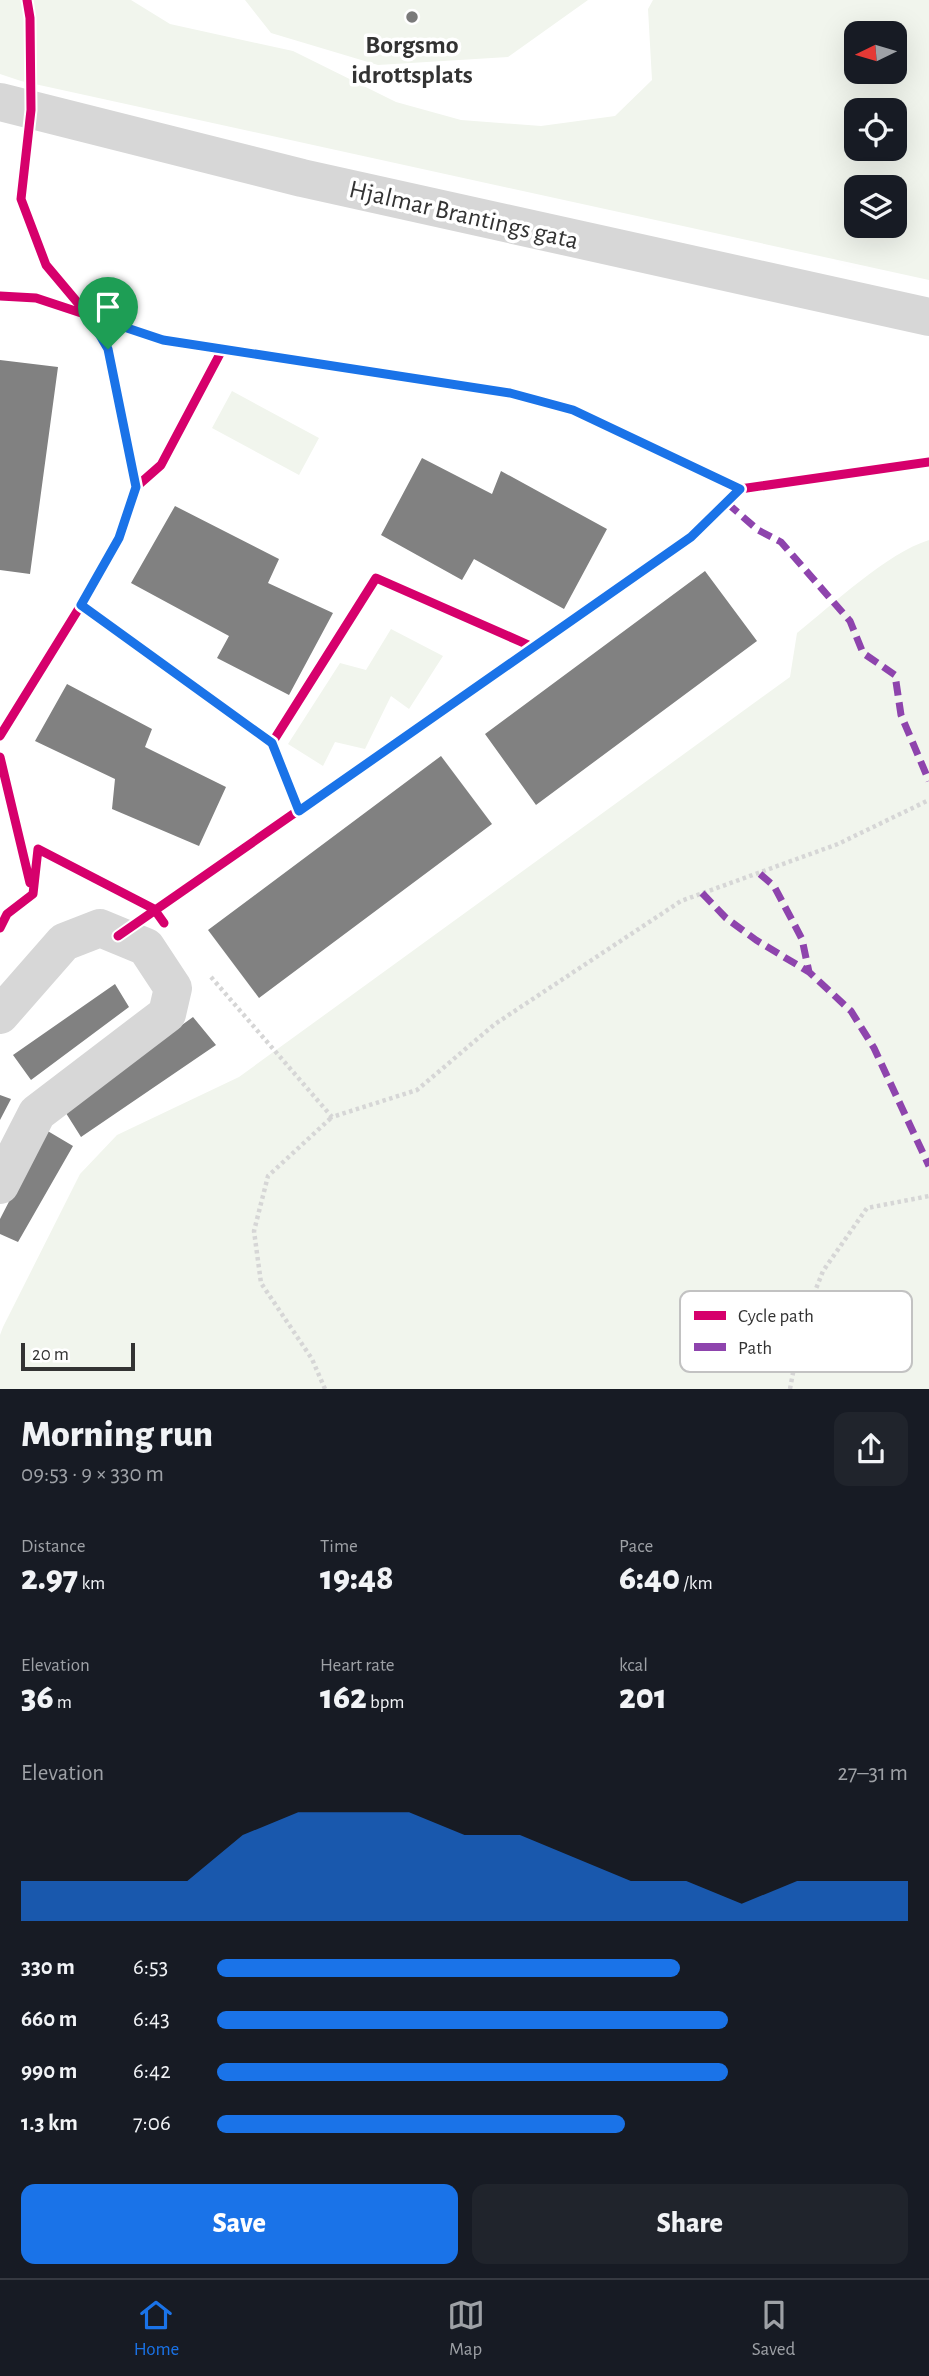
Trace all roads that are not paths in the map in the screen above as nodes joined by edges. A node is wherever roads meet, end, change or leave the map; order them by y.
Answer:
1 (0, 102) edge
2 (929, 317) edge
3 (0, 1015) edge
4 (0, 1185) edge

1 - 2 street, Hjalmar Brantings gata
3 - 4 street

